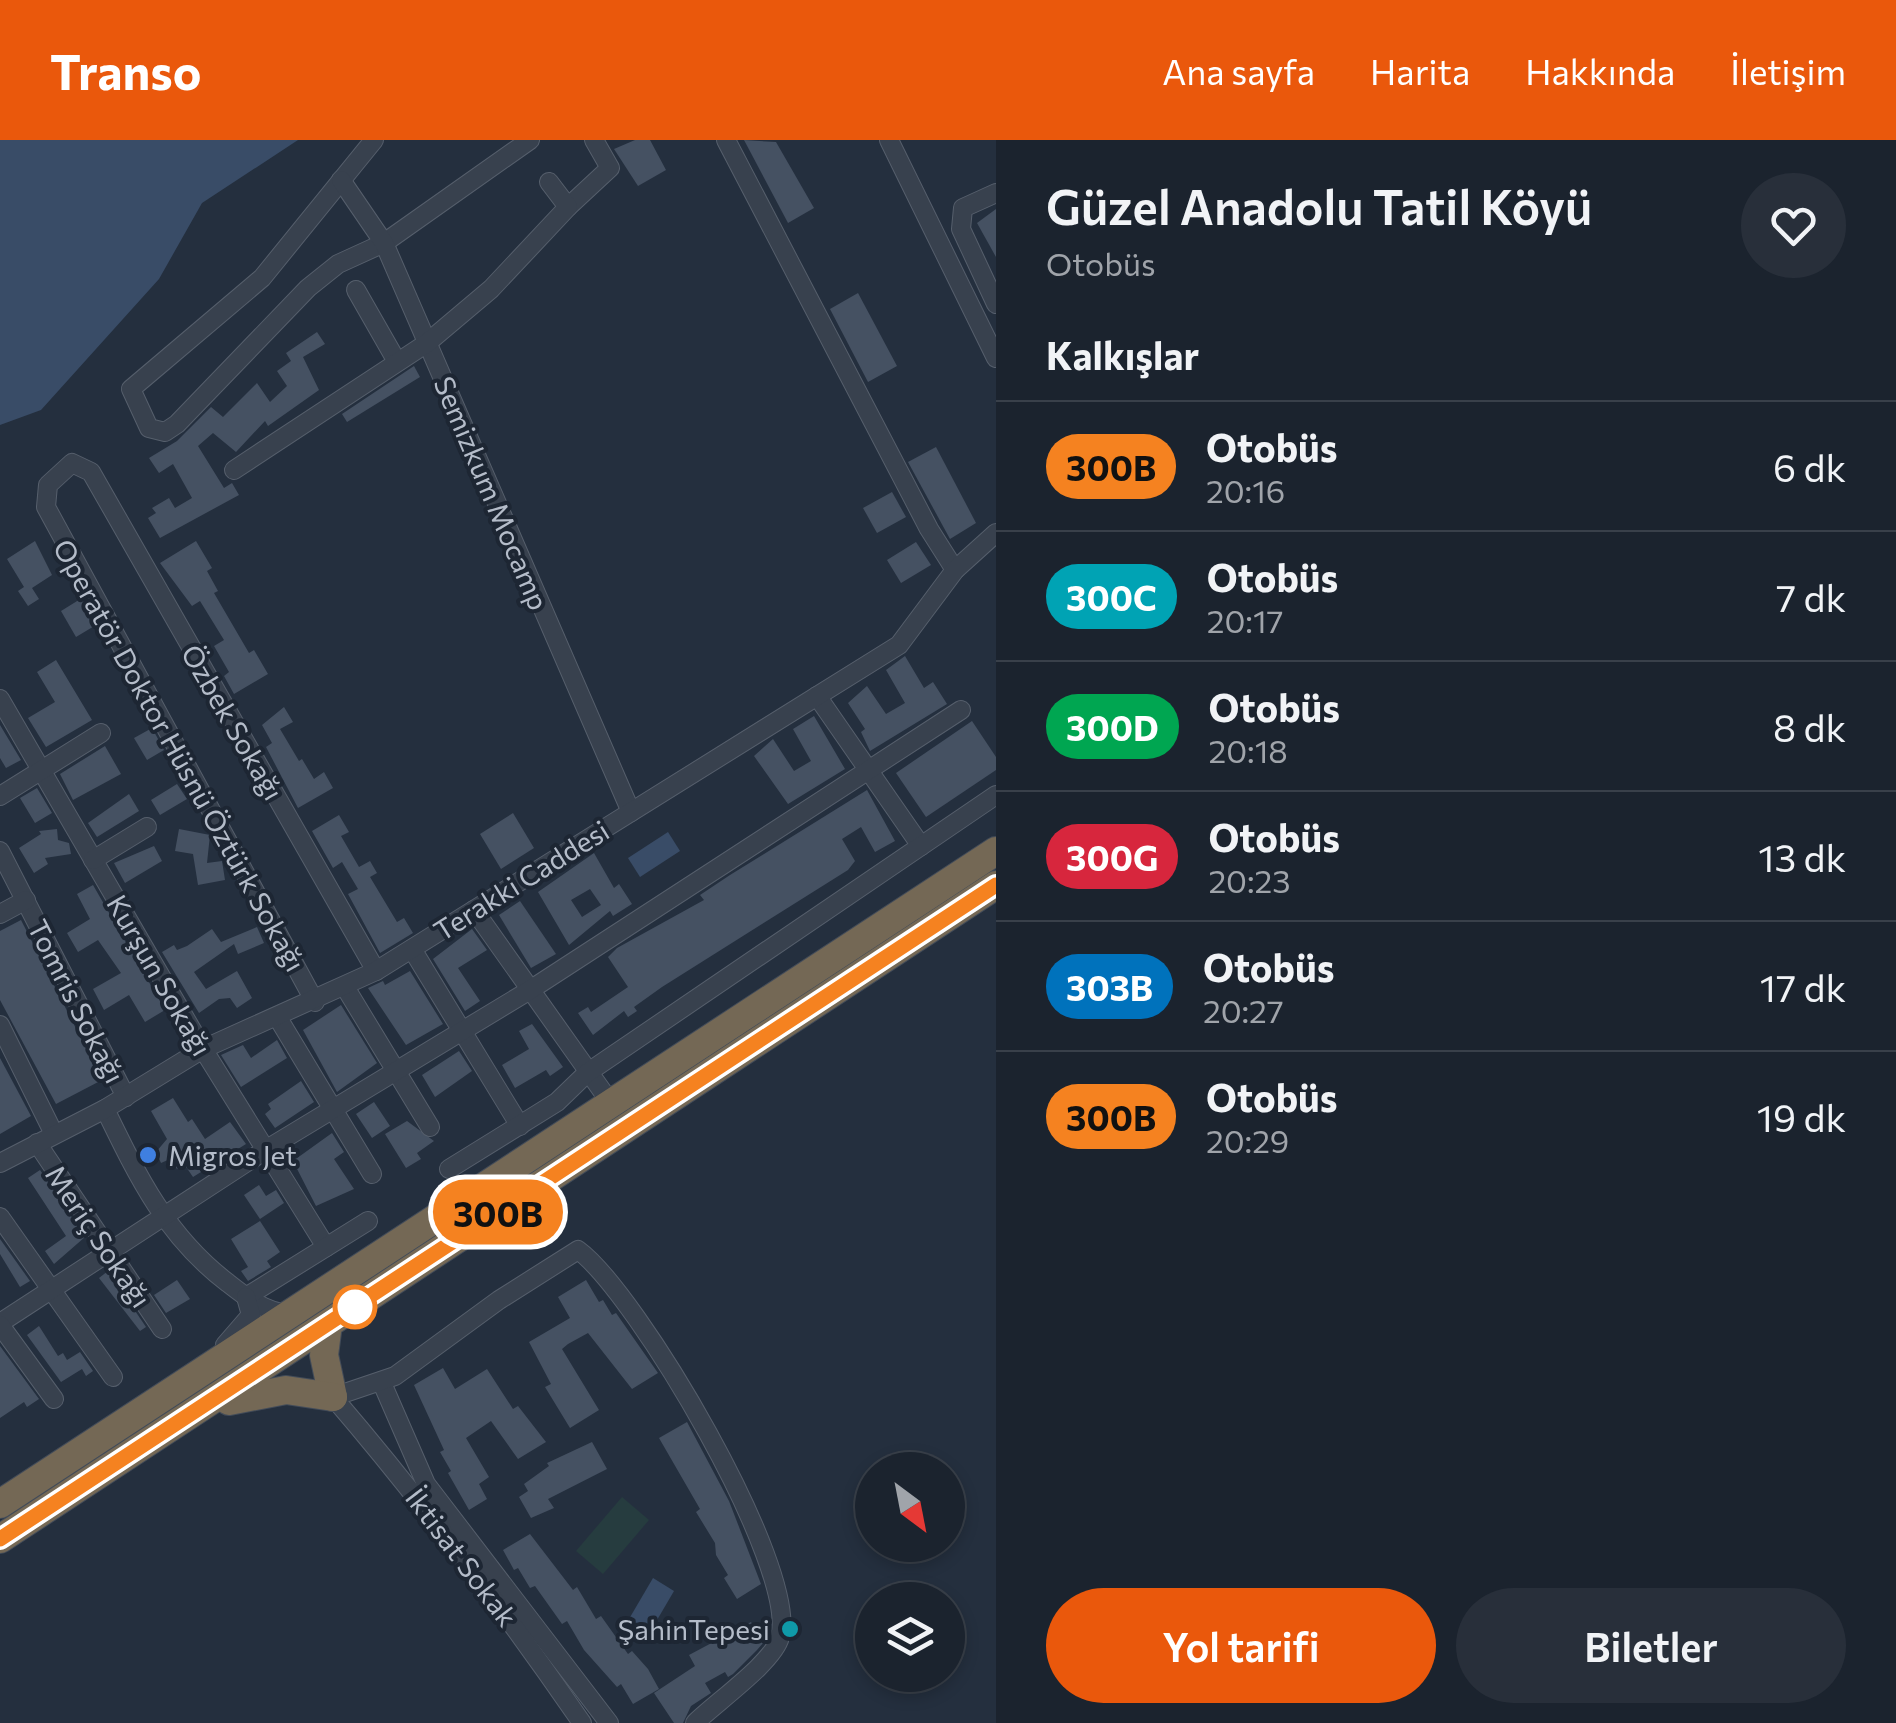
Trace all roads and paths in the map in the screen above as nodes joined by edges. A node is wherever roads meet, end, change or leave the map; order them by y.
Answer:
1 (374, 140) edge
2 (530, 140) edge
3 (594, 140) edge
4 (726, 140) edge
5 (889, 140) edge
6 (341, 180) junction
7 (549, 182) dead end
8 (996, 192) edge
9 (568, 206) junction
10 (384, 244) junction
11 (356, 290) dead end
12 (996, 304) edge
13 (427, 343) junction
14 (996, 358) edge
15 (396, 360) junction
16 (234, 470) dead end
17 (91, 472) joint
18 (996, 532) edge
19 (955, 570) junction
20 (817, 696) junction
21 (0, 699) edge
22 (961, 710) dead end
23 (101, 734) dead end
24 (40, 767) junction
25 (870, 769) junction
26 (996, 795) edge
27 (0, 796) edge
28 (631, 812) junction
29 (147, 827) dead end
30 (921, 846) junction
31 (0, 851) edge
32 (996, 851) edge
33 (93, 860) junction
34 (996, 885) edge
35 (26, 900) junction
36 (474, 910) junction
37 (0, 914) edge
38 (412, 949) junction
39 (376, 971) junction
40 (345, 987) junction
41 (530, 990) junction
42 (315, 1002) junction
43 (278, 1018) junction
44 (0, 1025) edge
45 (462, 1032) junction
46 (202, 1049) junction
47 (395, 1072) junction
48 (587, 1073) junction
49 (126, 1097) junction
50 (610, 1102) junction
51 (105, 1109) junction
52 (333, 1110) junction
53 (430, 1126) dead end
54 (520, 1126) junction
55 (46, 1139) junction
56 (267, 1149) junction
57 (0, 1162) edge
58 (449, 1169) dead end
59 (372, 1174) dead end
60 (0, 1217) edge
61 (163, 1219) junction
62 (368, 1221) dead end
63 (326, 1248) junction
64 (108, 1254) junction
65 (53, 1293) junction
66 (246, 1297) junction
67 (289, 1314) junction
68 (0, 1324) edge
69 (328, 1324) junction
70 (162, 1328) dead end
71 (241, 1344) junction
72 (278, 1358) junction
73 (197, 1374) junction
74 (113, 1376) dead end
75 (382, 1382) junction
76 (333, 1397) junction
77 (54, 1398) dead end
78 (194, 1412) junction
79 (0, 1504) edge
80 (0, 1539) edge
81 (582, 1723) edge
82 (609, 1723) edge
83 (695, 1723) edge

1 - 6 street
2 - 10 street
3 - 9 street
4 - 19 street
5 - 14 street
6 - 10 street, Semizkum Mocamp
6 - 10 street
7 - 9 street
8 - 12 street
9 - 13 street
10 - 13 street, Semizkum Mocamp
11 - 15 street
13 - 15 street
13 - 28 street, Semizkum Mocamp
15 - 16 street
17 - 39 street, Özbek Sokağı
17 - 42 street, Operatör Doktor Hüsnü Öztürk Sokağı
18 - 19 street, Terakki Caddesi
19 - 20 street, Terakki Caddesi
20 - 25 street
20 - 28 street, Terakki Caddesi
21 - 24 street, Kurşun Sokağı
22 - 25 street
23 - 24 street
24 - 27 street
24 - 33 street, Kurşun Sokağı
25 - 30 street
25 - 41 street
26 - 30 street
28 - 36 street, Terakki Caddesi
29 - 33 street
30 - 48 street
31 - 35 street, Tomris Sokağı
32 - 50 highway
33 - 46 street, Kurşun Sokağı
34 - 69 highway
35 - 37 street
35 - 49 street, Tomris Sokağı
36 - 38 street, Terakki Caddesi
36 - 41 street
38 - 39 street, Terakki Caddesi
38 - 45 street
39 - 40 street, Terakki Caddesi
40 - 42 street, Terakki Caddesi
40 - 47 street
41 - 45 street
41 - 48 street
42 - 43 street, Terakki Caddesi
43 - 46 street, Terakki Caddesi
43 - 52 street
44 - 55 street, Meriç Sokağı
45 - 47 street
45 - 54 street
46 - 49 street, Terakki Caddesi
46 - 56 street, Kurşun Sokağı
47 - 52 street
47 - 53 street
48 - 50 street
48 - 54 street
49 - 51 street, Terakki Caddesi
50 - 67 highway
51 - 55 street, Terakki Caddesi
51 - 61 street, Tomris Sokağı
52 - 56 street
52 - 59 street
54 - 58 street
55 - 57 street, Terakki Caddesi
55 - 64 street, Meriç Sokağı
56 - 61 street
56 - 63 street, Kurşun Sokağı
60 - 65 street
61 - 64 street
61 - 66 street, Tomris Sokağı
62 - 63 street
63 - 66 street
64 - 65 street
64 - 70 street, Meriç Sokağı
65 - 68 street
65 - 74 street
66 - 67 street, Tomris Sokağı
66 - 73 street
67 - 71 highway
68 - 77 street
69 - 72 highway
69 - 76 highway
71 - 72 highway
71 - 73 highway
72 - 76 highway
72 - 78 highway
73 - 79 highway
75 - 76 street
75 - 82 street
75 - 83 street
76 - 78 highway
76 - 81 street, İktisat Sokak
78 - 80 highway

